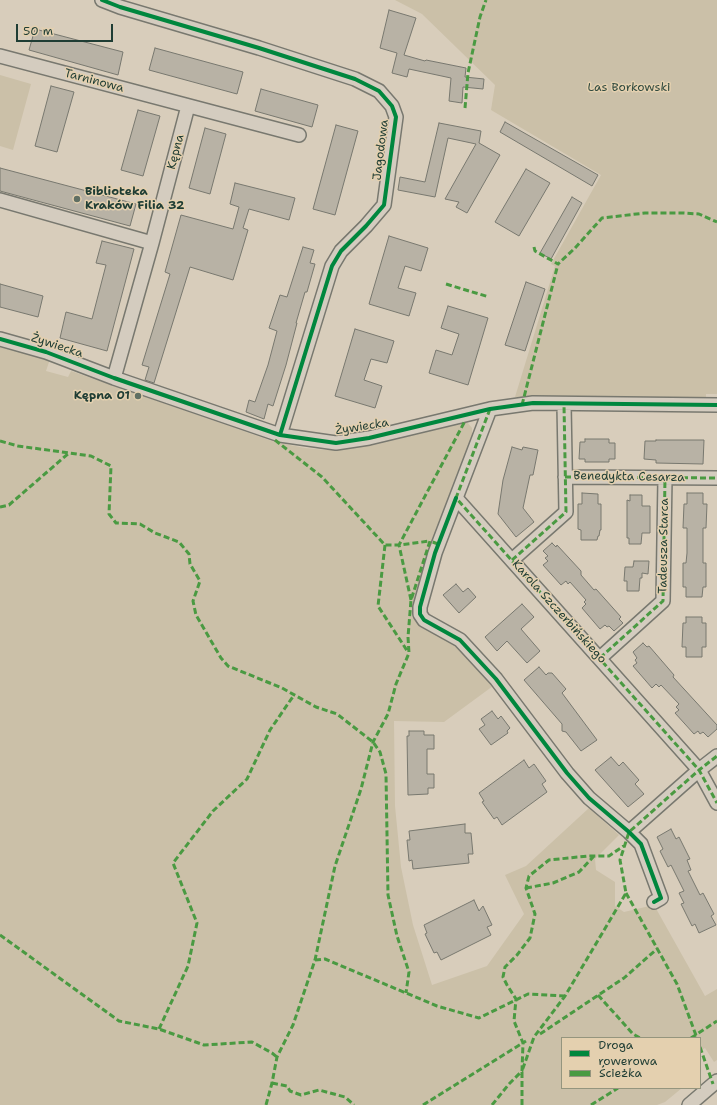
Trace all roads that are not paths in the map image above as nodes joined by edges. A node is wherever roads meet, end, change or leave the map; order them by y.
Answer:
1 (102, 0) edge
2 (0, 56) edge
3 (188, 106) junction
4 (299, 135) dead end
5 (0, 200) edge
6 (152, 243) junction
7 (0, 339) edge
8 (114, 378) junction
9 (564, 404) junction
10 (717, 406) edge
11 (490, 409) junction
12 (280, 434) junction
13 (566, 477) junction
14 (666, 478) junction
15 (717, 478) edge
16 (456, 498) junction
17 (512, 560) junction
18 (600, 658) junction
19 (717, 756) edge
20 (699, 770) junction
21 (717, 803) edge
22 (629, 832) junction
23 (654, 902) dead end
24 (717, 1081) edge
25 (689, 1105) edge

1 - 12 street, Jagodowa
2 - 3 street, Tarninowa
3 - 4 street
3 - 6 street, Kępna
5 - 6 street
6 - 8 street, Kępna
7 - 8 street, Żywiecka
8 - 12 street, Żywiecka
9 - 10 street, Żywiecka
9 - 11 street, Żywiecka
9 - 13 street, Benedykta Cesarza
11 - 12 street, Żywiecka
11 - 16 street
13 - 14 street, Benedykta Cesarza
13 - 17 street
14 - 15 street, Benedykta Cesarza
14 - 18 street, Tadeusza Starca
16 - 17 street, Karola Szczerbińskiego
16 - 22 street
17 - 18 street, Karola Szczerbińskiego
18 - 20 street, Karola Szczerbińskiego
19 - 20 street
20 - 21 street, Karola Szczerbińskiego
20 - 22 street
22 - 23 street
24 - 25 street

